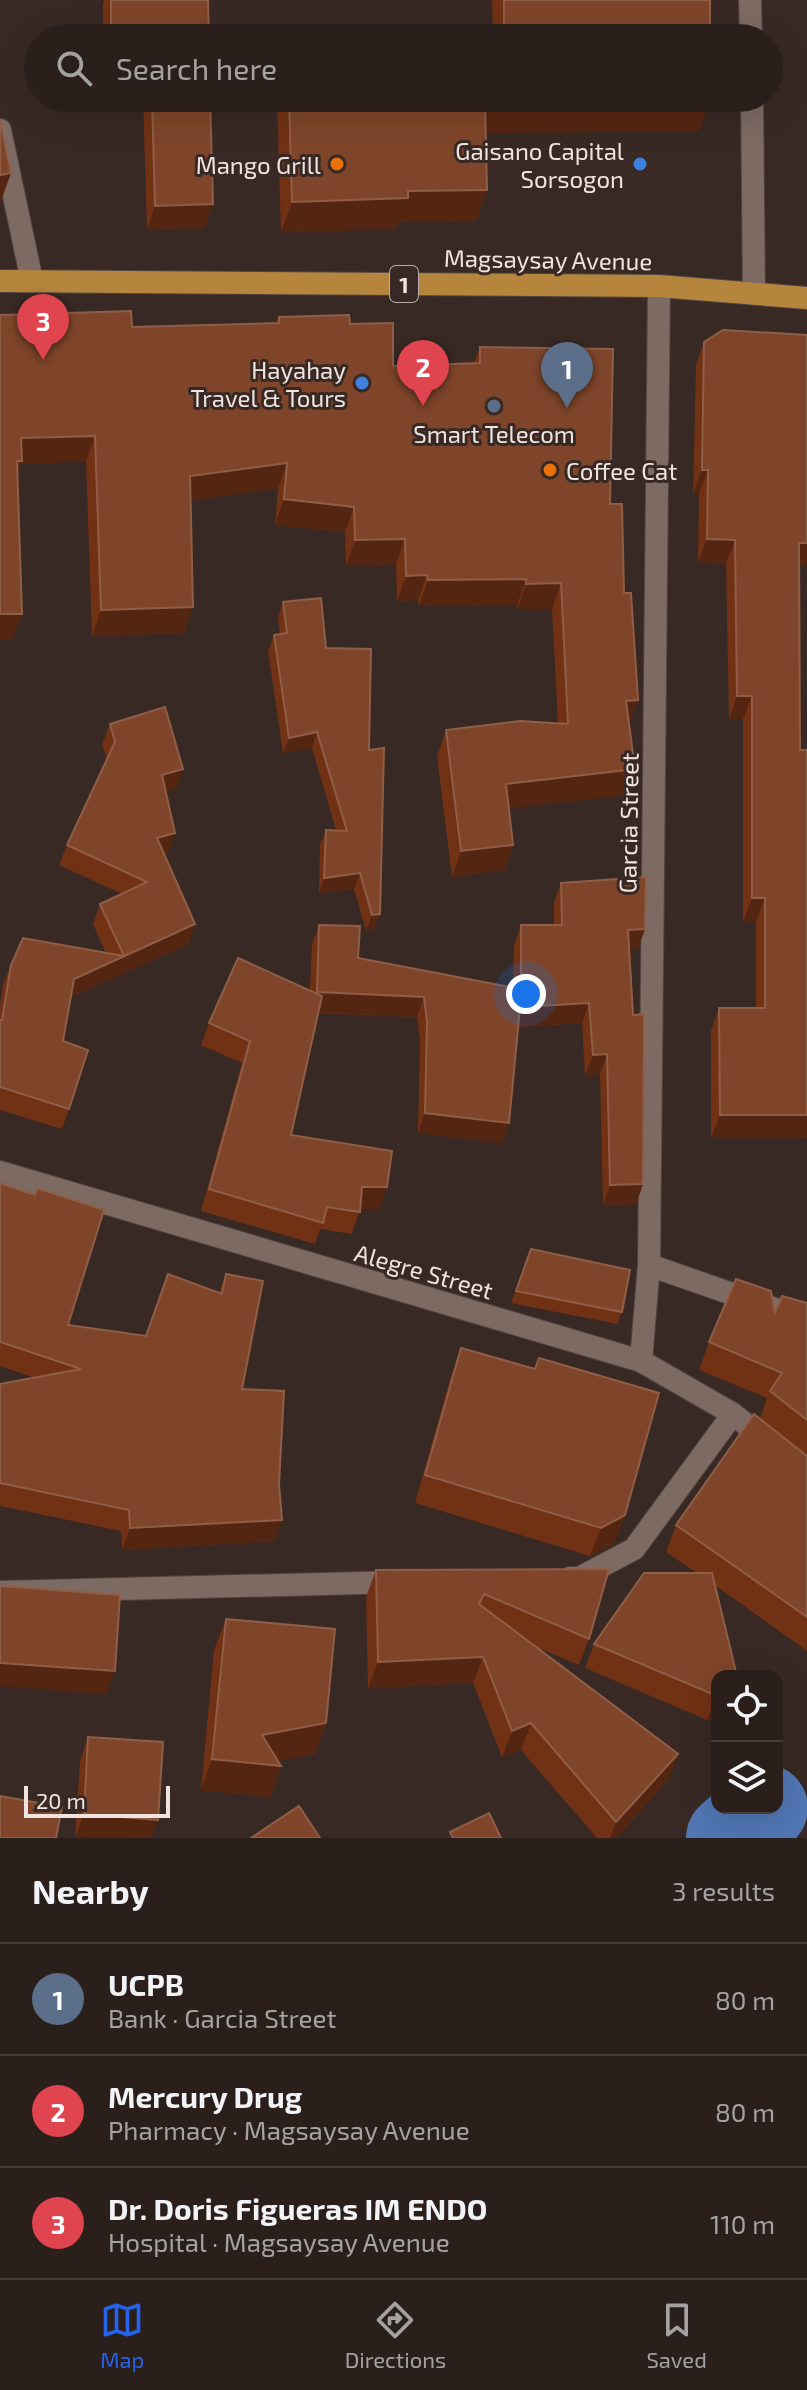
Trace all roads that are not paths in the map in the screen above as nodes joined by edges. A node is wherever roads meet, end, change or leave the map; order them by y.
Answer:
1 (750, 0) edge
2 (751, 24) edge
3 (752, 112) edge
4 (0, 130) edge
5 (0, 281) edge
6 (32, 281) junction
7 (659, 286) junction
8 (754, 294) junction
9 (807, 298) edge
10 (0, 1172) edge
11 (649, 1265) junction
12 (807, 1320) edge
13 (641, 1361) junction
14 (733, 1414) junction
15 (807, 1473) edge
16 (547, 1578) edge
17 (422, 1582) edge
18 (0, 1592) edge

1 - 2 street
3 - 8 street
4 - 6 street
5 - 6 main road, Magsaysay Avenue / 1
6 - 7 main road, Magsaysay Avenue / 1
7 - 8 main road, Magsaysay Avenue / 1
7 - 11 street, Garcia Street
8 - 9 main road, Magsaysay Avenue / 1
10 - 13 street, Alegre Street
11 - 12 street
11 - 13 street, Garcia Street
13 - 14 street, Alegre Street
14 - 15 street, Alegre Street
14 - 16 street
17 - 18 street

